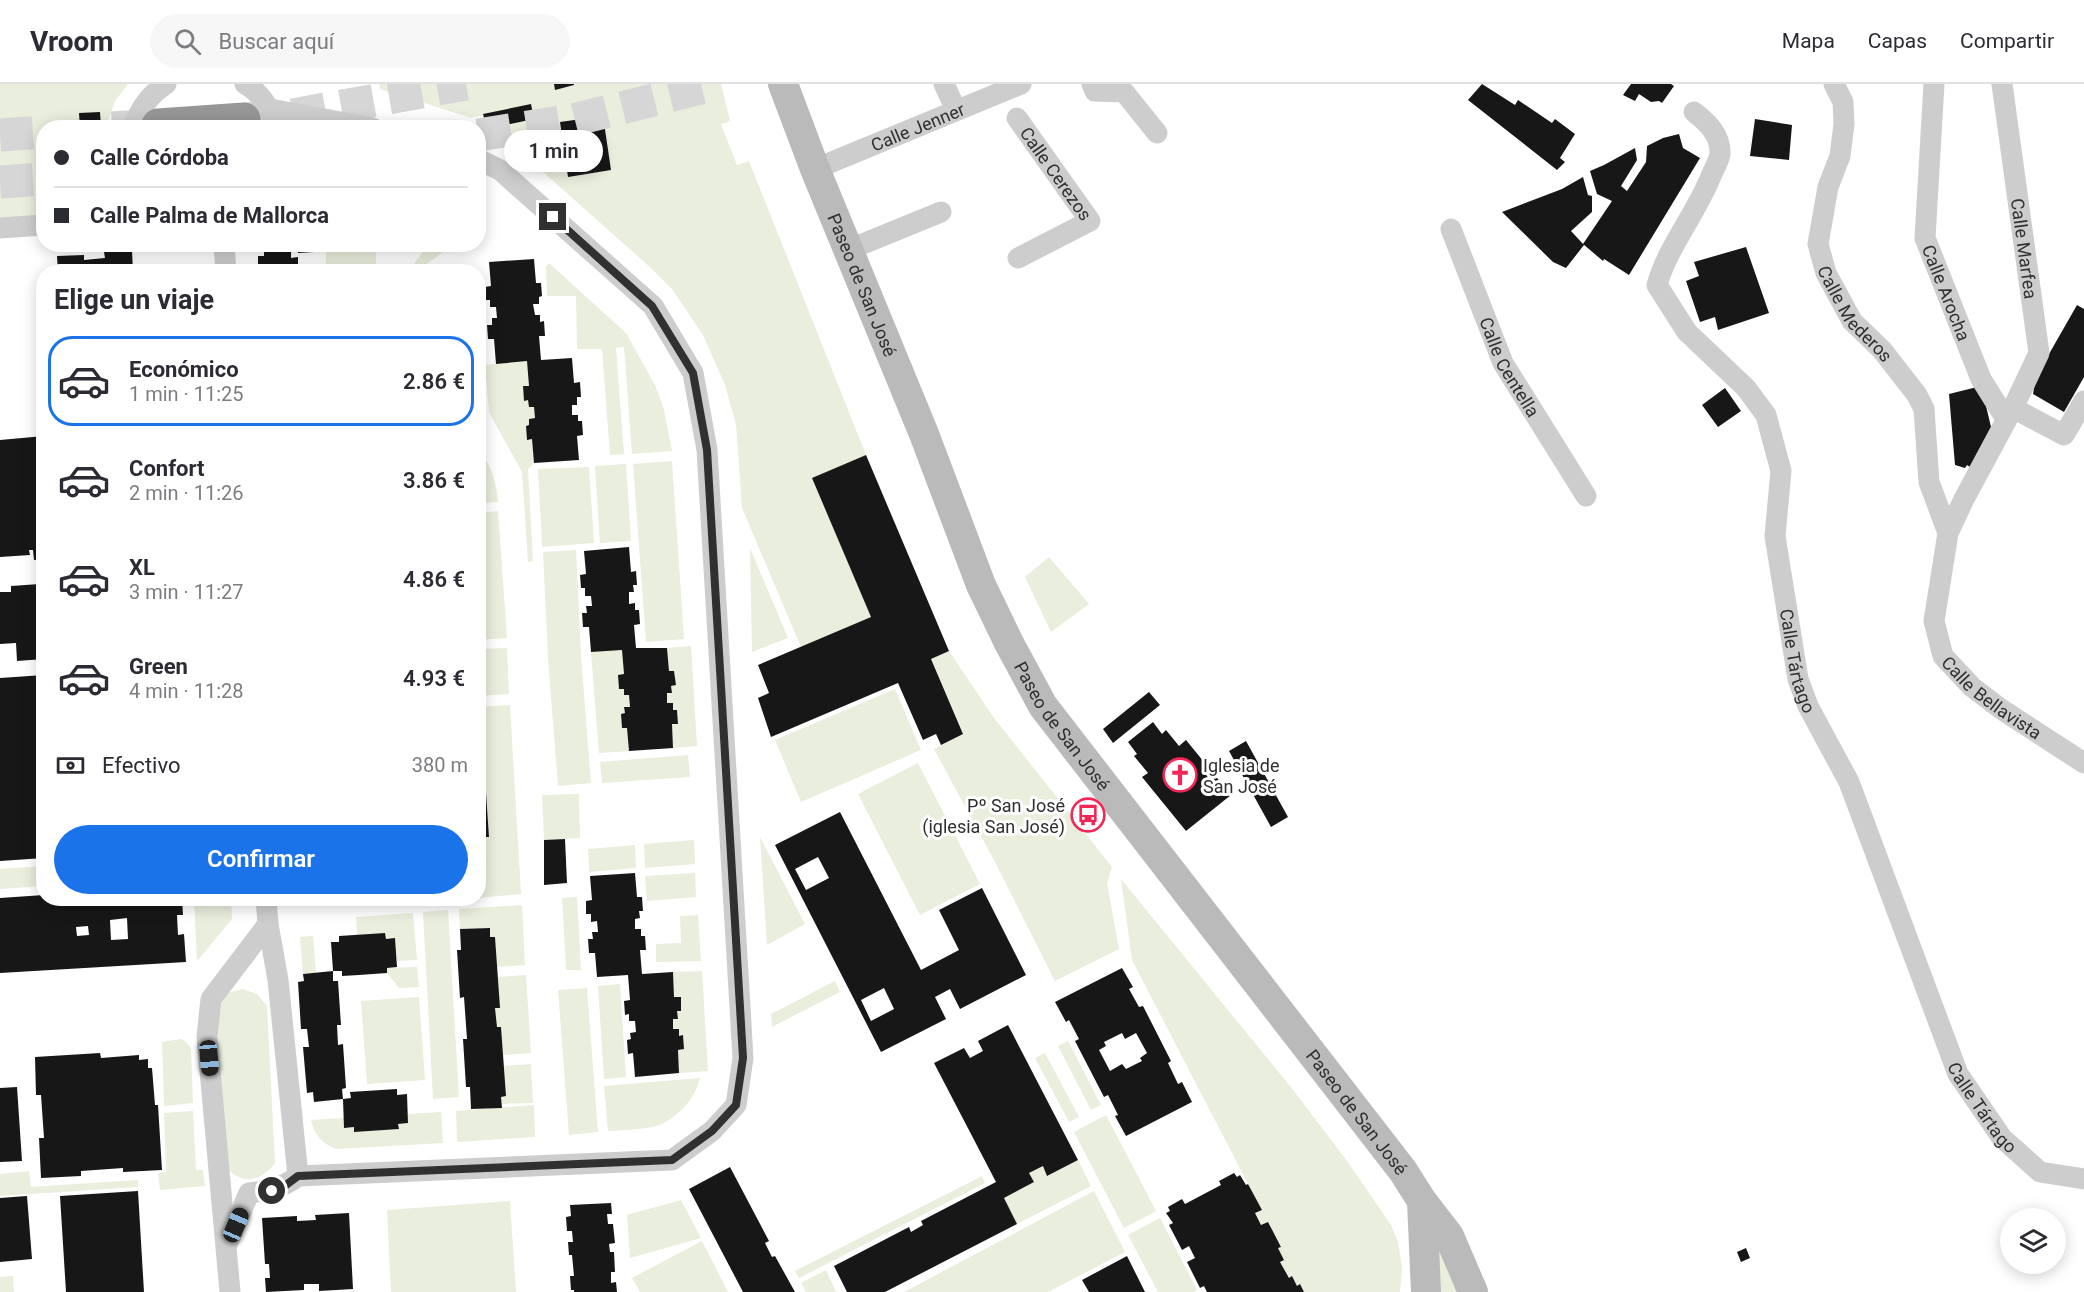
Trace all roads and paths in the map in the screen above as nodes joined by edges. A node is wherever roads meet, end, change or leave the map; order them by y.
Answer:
1 (150, 84) edge
2 (166, 84) edge
3 (245, 84) edge
4 (783, 84) edge
5 (944, 84) edge
6 (1092, 84) edge
7 (1834, 84) edge
8 (1934, 84) edge
9 (2002, 84) edge
10 (1010, 86) edge
11 (956, 110) junction
12 (1694, 112) dead end
13 (264, 118) edge
14 (1017, 118) dead end
15 (143, 120) edge
16 (143, 120) edge
17 (183, 120) edge
18 (286, 120) edge
19 (1157, 133) dead end
20 (486, 163) edge
21 (815, 169) junction
22 (941, 212) dead end
23 (36, 226) edge
24 (0, 228) edge
25 (1451, 229) dead end
26 (848, 249) junction
27 (1018, 258) dead end
28 (2084, 401) edge
29 (2009, 414) junction
30 (1586, 496) dead end
31 (1948, 534) junction
32 (2084, 763) edge
33 (267, 906) edge
34 (268, 924) junction
35 (298, 1176) junction
36 (2084, 1179) edge
37 (220, 1182) junction
38 (249, 1193) junction
39 (1422, 1201) junction
40 (227, 1245) junction
41 (230, 1292) edge
42 (1426, 1292) edge
43 (1473, 1292) edge

1 - 15 street
2 - 16 street
3 - 13 street
4 - 21 street, Paseo de San José
5 - 11 street
6 - 19 street
7 - 31 street, Calle Mederos
8 - 29 street, Calle Arocha
9 - 29 street, Calle Marfea
10 - 11 street, Calle Jenner
11 - 21 street, Calle Jenner
12 - 36 street, Calle Tártago
13 - 17 highway
13 - 18 street
14 - 27 street, Calle Cerezos
20 - 35 street
21 - 26 street, Paseo de San José
22 - 26 street
23 - 24 street
25 - 30 street, Calle Centella
26 - 39 street, Paseo de San José
28 - 29 street
29 - 31 street, Calle Bellavista
31 - 32 street, Calle Bellavista
33 - 34 street
34 - 35 street
34 - 37 street
35 - 38 street
37 - 38 street
37 - 40 street
38 - 40 street
39 - 42 street
39 - 43 street, Paseo de San José
40 - 41 street

